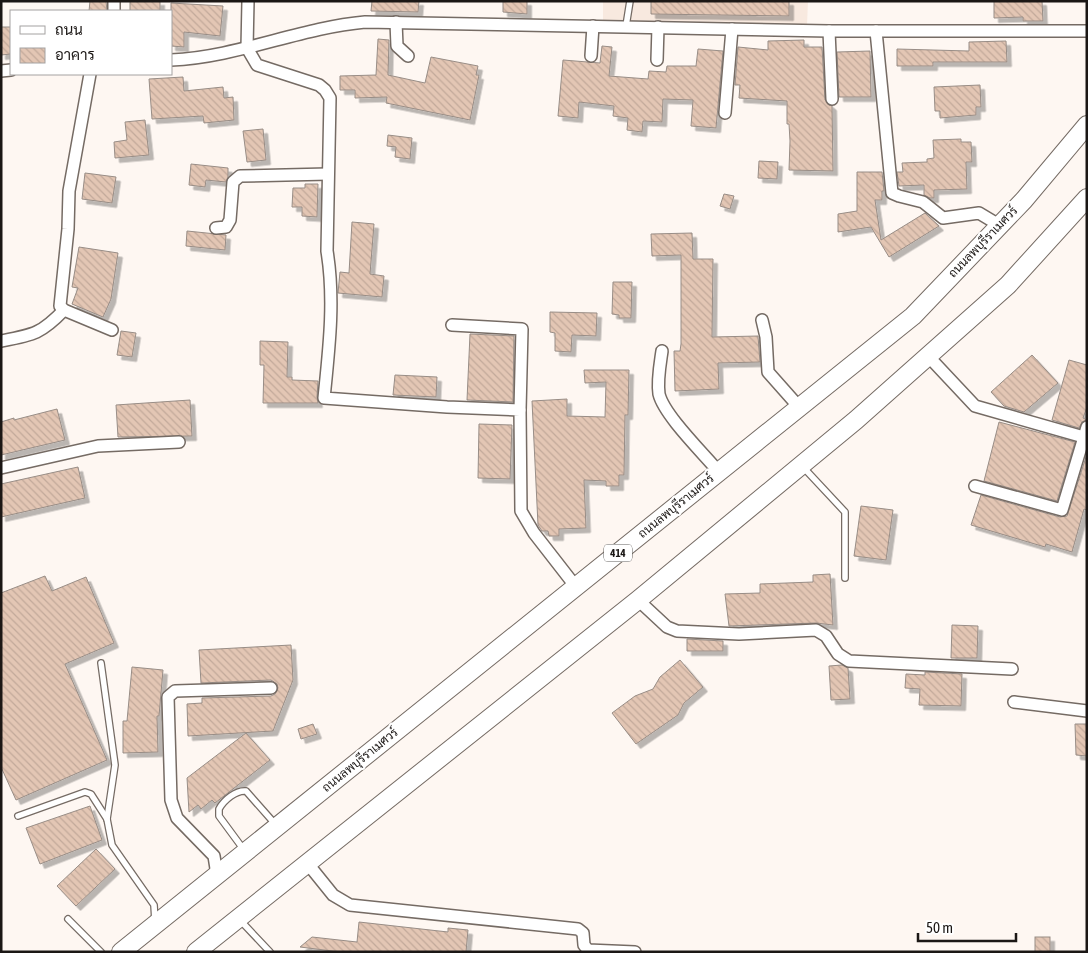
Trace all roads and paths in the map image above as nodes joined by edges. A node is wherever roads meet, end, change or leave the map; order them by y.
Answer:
1 (248, 1) edge
2 (630, 1) edge
3 (396, 22) junction
4 (593, 26) junction
5 (626, 26) junction
6 (658, 27) junction
7 (732, 29) junction
8 (829, 31) junction
9 (876, 31) junction
10 (1087, 31) edge
11 (247, 48) junction
12 (408, 56) dead end
13 (591, 56) dead end
14 (172, 60) edge
15 (657, 60) dead end
16 (90, 75) edge
17 (832, 99) dead end
18 (724, 113) dead end
19 (1087, 125) edge
20 (328, 174) junction
21 (1087, 198) edge
22 (999, 225) junction
23 (216, 228) dead end
24 (64, 310) junction
25 (762, 320) dead end
26 (452, 324) dead end
27 (112, 330) dead end
28 (1, 341) edge
29 (662, 351) dead end
30 (929, 358) junction
31 (799, 407) junction
32 (520, 410) junction
33 (1086, 434) edge
34 (179, 442) dead end
35 (801, 465) junction
36 (1, 468) edge
37 (718, 471) junction
38 (975, 486) dead end
39 (845, 578) dead end
40 (576, 587) junction
41 (638, 600) junction
42 (101, 663) dead end
43 (1012, 669) dead end
44 (271, 688) dead end
45 (1014, 702) dead end
46 (1087, 711) edge
47 (18, 816) dead end
48 (107, 819) junction
49 (277, 826) junction
50 (246, 852) junction
51 (308, 864) junction
52 (217, 875) junction
53 (238, 918) junction
54 (68, 919) dead end
55 (155, 924) junction
56 (100, 952) edge
57 (121, 952) edge
58 (196, 952) edge
59 (270, 952) edge
60 (636, 952) edge

1 - 11 street
2 - 5 lane
3 - 4 street
3 - 11 street
3 - 12 street
4 - 5 street
4 - 13 street
5 - 6 street
6 - 7 street
6 - 15 street
7 - 8 street
7 - 18 street
8 - 9 street
8 - 17 street
9 - 10 street
9 - 22 street
11 - 14 street
11 - 20 street
16 - 24 street
19 - 22 main road, ถนนลพบุรีราเมศวร์ / 414
20 - 23 street
20 - 32 street
21 - 30 main road
22 - 31 main road, ถนนลพบุรีราเมศวร์ / 414
24 - 27 street
24 - 28 street
25 - 31 street
26 - 32 street
29 - 37 street
30 - 33 street
30 - 35 main road
31 - 37 main road, ถนนลพบุรีราเมศวร์ / 414
32 - 40 street
33 - 38 street
34 - 36 street
35 - 39 lane
35 - 41 main road
37 - 40 main road, ถนนลพบุรีราเมศวร์ / 414
40 - 49 main road, ถนนลพบุรีราเมศวร์ / 414
41 - 43 street
41 - 51 main road
42 - 48 lane
44 - 52 street
45 - 46 street
47 - 48 lane
48 - 55 lane
49 - 50 main road, ถนนลพบุรีราเมศวร์ / 414
49 - 50 lane
50 - 52 main road, ถนนลพบุรีราเมศวร์ / 414
51 - 53 main road
51 - 60 street
52 - 55 main road, ถนนลพบุรีราเมศวร์ / 414
53 - 58 main road
53 - 59 lane
54 - 56 lane
55 - 57 main road, ถนนลพบุรีราเมศวร์ / 414

